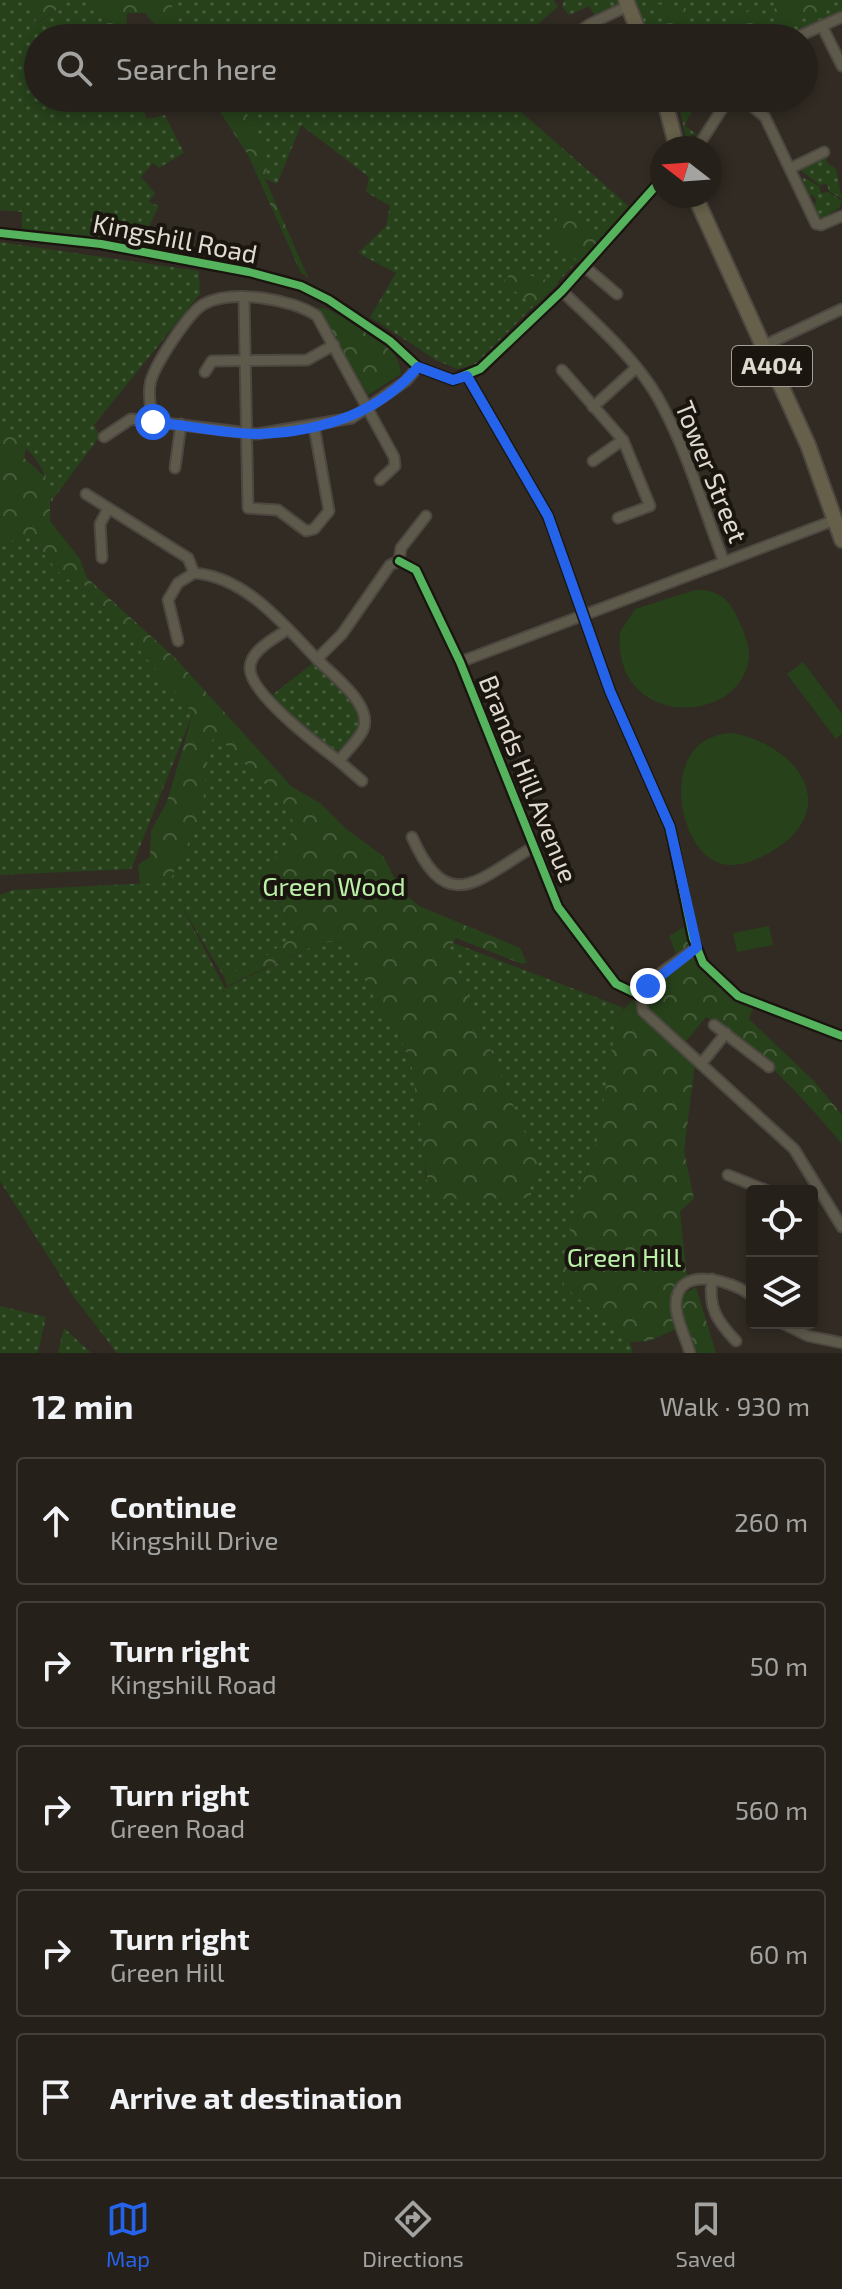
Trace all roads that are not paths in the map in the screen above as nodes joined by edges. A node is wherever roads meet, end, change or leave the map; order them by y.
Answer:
1 (627, 3) edge
2 (842, 17) edge
3 (593, 24) edge
4 (635, 24) edge
5 (822, 26) junction
6 (818, 28) edge
7 (842, 66) edge
8 (668, 112) edge
9 (720, 112) edge
10 (759, 112) edge
11 (674, 136) edge
12 (705, 136) edge
13 (824, 152) dead end
14 (791, 168) junction
15 (650, 193) edge
16 (700, 208) edge
17 (842, 216) edge
18 (0, 233) edge
19 (585, 267) junction
20 (562, 291) junction
21 (617, 294) dead end
22 (244, 299) junction
23 (842, 309) edge
24 (334, 345) junction
25 (763, 346) junction
26 (246, 361) junction
27 (418, 367) junction
28 (636, 368) junction
29 (562, 370) dead end
30 (205, 372) dead end
31 (467, 376) junction
32 (593, 407) junction
33 (367, 408) junction
34 (153, 422) junction
35 (181, 424) junction
36 (314, 426) junction
37 (246, 432) junction
38 (104, 437) dead end
39 (623, 440) junction
40 (593, 461) dead end
41 (175, 468) dead end
42 (380, 480) dead end
43 (86, 494) dead end
44 (108, 509) junction
45 (426, 516) dead end
46 (618, 518) dead end
47 (835, 520) junction
48 (842, 540) edge
49 (102, 558) dead end
50 (399, 561) junction
51 (724, 562) junction
52 (194, 573) junction
53 (583, 616) junction
54 (288, 629) junction
55 (178, 641) dead end
56 (317, 659) junction
57 (460, 662) junction
58 (339, 761) junction
59 (362, 781) dead end
60 (412, 837) dead end
61 (533, 847) junction
62 (697, 947) junction
63 (641, 996) junction
64 (714, 1025) dead end
65 (726, 1033) junction
66 (842, 1036) edge
67 (701, 1064) junction
68 (769, 1067) dead end
69 (728, 1175) dead end
70 (753, 1185) edge
71 (813, 1185) edge
72 (818, 1194) edge
73 (842, 1227) edge
74 (712, 1279) junction
75 (746, 1292) edge
76 (794, 1329) edge
77 (736, 1341) dead end
78 (842, 1343) edge
79 (690, 1353) edge

1 - 3 street
1 - 4 main road
2 - 5 street
5 - 6 street
5 - 7 street
8 - 11 main road
9 - 12 street
10 - 14 street
13 - 14 street
14 - 17 street
15 - 19 street
16 - 25 main road, A404
18 - 27 street, Kingshill Road
19 - 20 street
19 - 21 street
20 - 28 street, Tower Street
20 - 31 street
22 - 24 street
22 - 26 street
22 - 34 street
23 - 25 street
24 - 26 street
24 - 33 street
25 - 47 main road, A404
26 - 30 street
26 - 37 street
27 - 31 street, Kingshill Road
27 - 33 street
28 - 32 street
28 - 51 street, Tower Street
29 - 32 street
31 - 53 street
32 - 39 street
33 - 36 street
33 - 42 street
34 - 35 street
34 - 38 street
35 - 37 street
35 - 41 street
36 - 37 street
36 - 37 street
39 - 40 street
39 - 46 street
43 - 44 street
44 - 49 street
44 - 52 street
45 - 50 street
47 - 48 main road, A404
47 - 51 street
50 - 56 street
50 - 57 street, Brands Hill Avenue
51 - 53 street
52 - 54 street
52 - 55 street
53 - 57 street
53 - 62 street
54 - 56 street
54 - 58 street
56 - 58 street
57 - 61 street, Brands Hill Avenue
58 - 59 street
60 - 61 street
61 - 63 street, Brands Hill Avenue
62 - 63 street
62 - 66 street
63 - 67 street
64 - 65 street
65 - 67 street
65 - 68 street
67 - 71 street
69 - 70 street
72 - 73 street
74 - 75 street
74 - 77 street
74 - 79 street
76 - 78 street

